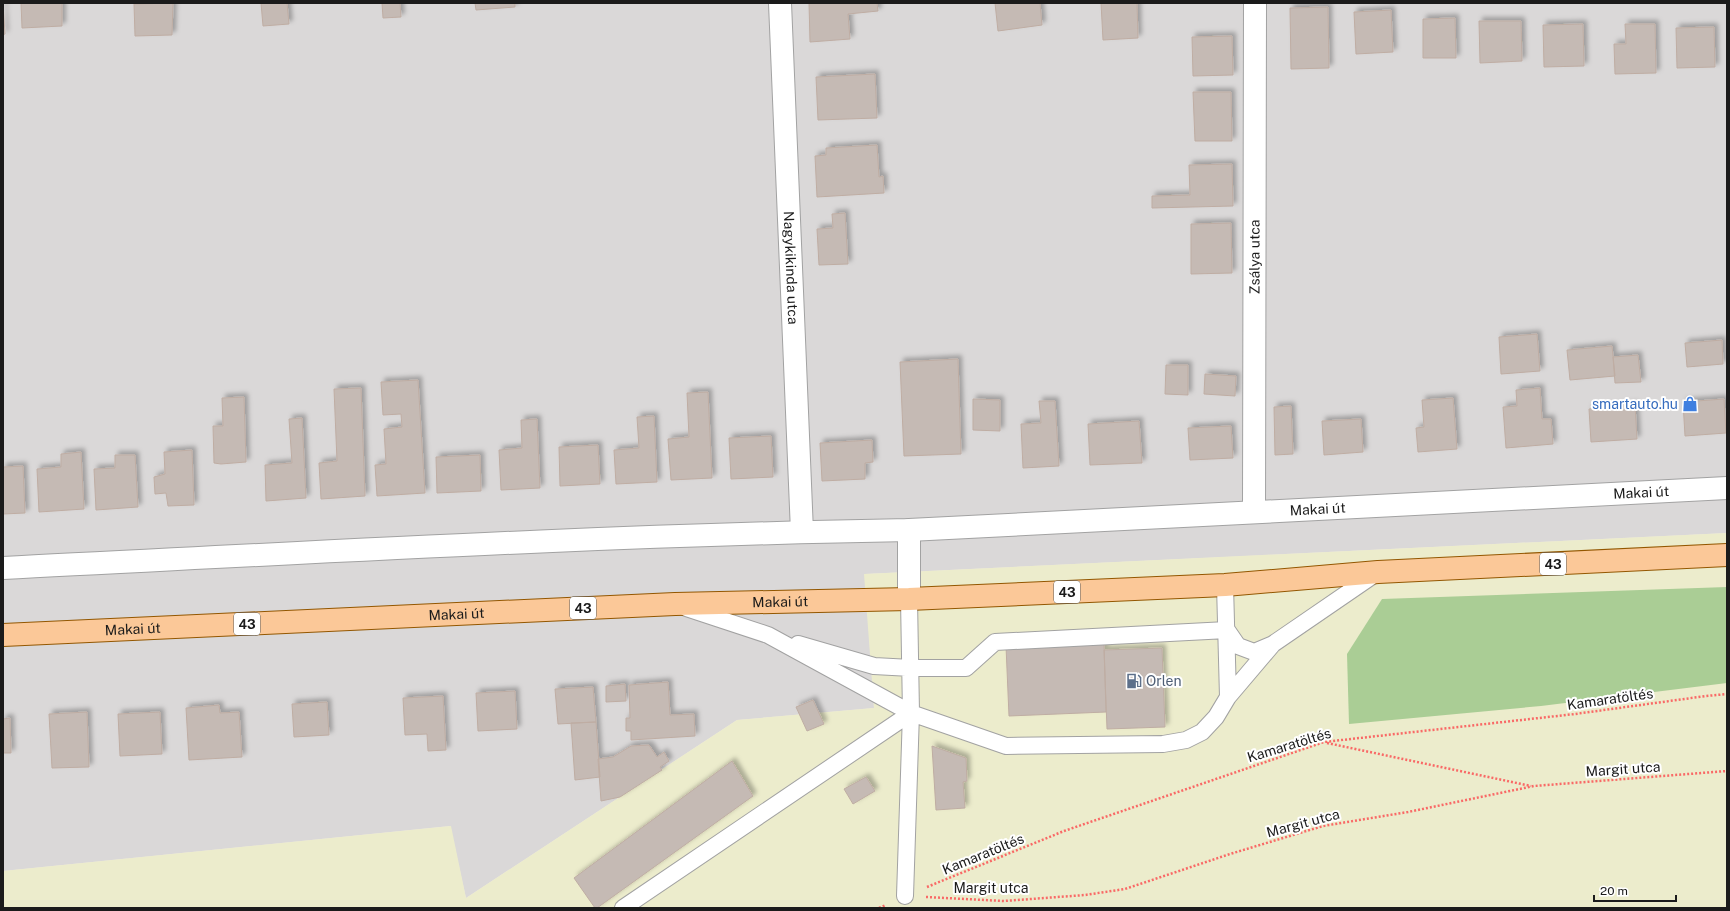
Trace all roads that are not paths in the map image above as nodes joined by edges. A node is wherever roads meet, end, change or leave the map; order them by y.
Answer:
1 (780, 3) edge
2 (1255, 3) edge
3 (1727, 488) edge
4 (1254, 512) junction
5 (909, 530) junction
6 (802, 532) junction
7 (1727, 555) edge
8 (3, 568) edge
9 (1378, 572) junction
10 (1224, 585) junction
11 (909, 599) junction
12 (675, 604) junction
13 (1226, 630) junction
14 (3, 635) edge
15 (768, 635) junction
16 (1273, 644) junction
17 (911, 668) junction
18 (1228, 697) junction
19 (911, 713) junction
20 (906, 896) road end
21 (623, 908) edge

1 - 6 street, Nagykikinda utca
2 - 4 street, Zsálya utca
3 - 4 street, Makai út
4 - 5 street, Makai út
5 - 6 street, Makai út
5 - 11 street
6 - 8 street, Makai út
7 - 9 main road, Makai út / 43
9 - 10 main road, Makai út / 43
9 - 16 lane
10 - 11 main road, Makai út / 43
10 - 13 lane
11 - 12 main road, Makai út / 43
11 - 17 lane
12 - 14 main road, Makai út / 43
12 - 15 lane
13 - 16 lane
13 - 17 lane
13 - 18 lane
15 - 17 lane
15 - 19 lane
16 - 18 lane
17 - 19 lane
18 - 19 lane
19 - 20 lane
19 - 21 lane

